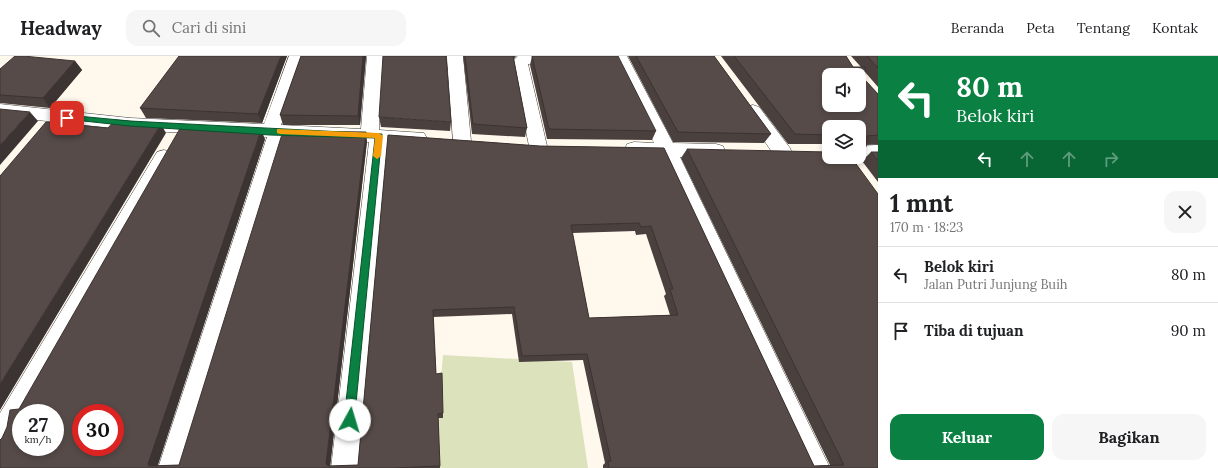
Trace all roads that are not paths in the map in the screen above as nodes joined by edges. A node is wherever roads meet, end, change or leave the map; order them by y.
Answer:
1 (297, 56) edge
2 (375, 56) edge
3 (455, 56) edge
4 (559, 56) edge
5 (619, 56) edge
6 (743, 98) edge
7 (0, 110) edge
8 (54, 116) junction
9 (181, 126) junction
10 (274, 132) junction
11 (39, 134) edge
12 (375, 135) junction
13 (538, 146) edge
14 (614, 148) edge
15 (667, 150) junction
16 (736, 152) edge
17 (760, 152) edge
18 (878, 152) edge
19 (866, 156) edge
20 (0, 440) edge
21 (172, 468) edge
22 (345, 468) edge
23 (816, 468) edge

1 - 10 street
2 - 12 street
3 - 12 street
4 - 13 street
5 - 15 street
6 - 17 street
7 - 8 street
8 - 9 street
8 - 11 street
9 - 10 street
9 - 20 street
10 - 12 street
10 - 21 street
12 - 22 street
14 - 15 street
15 - 16 street
15 - 23 street
18 - 19 street

